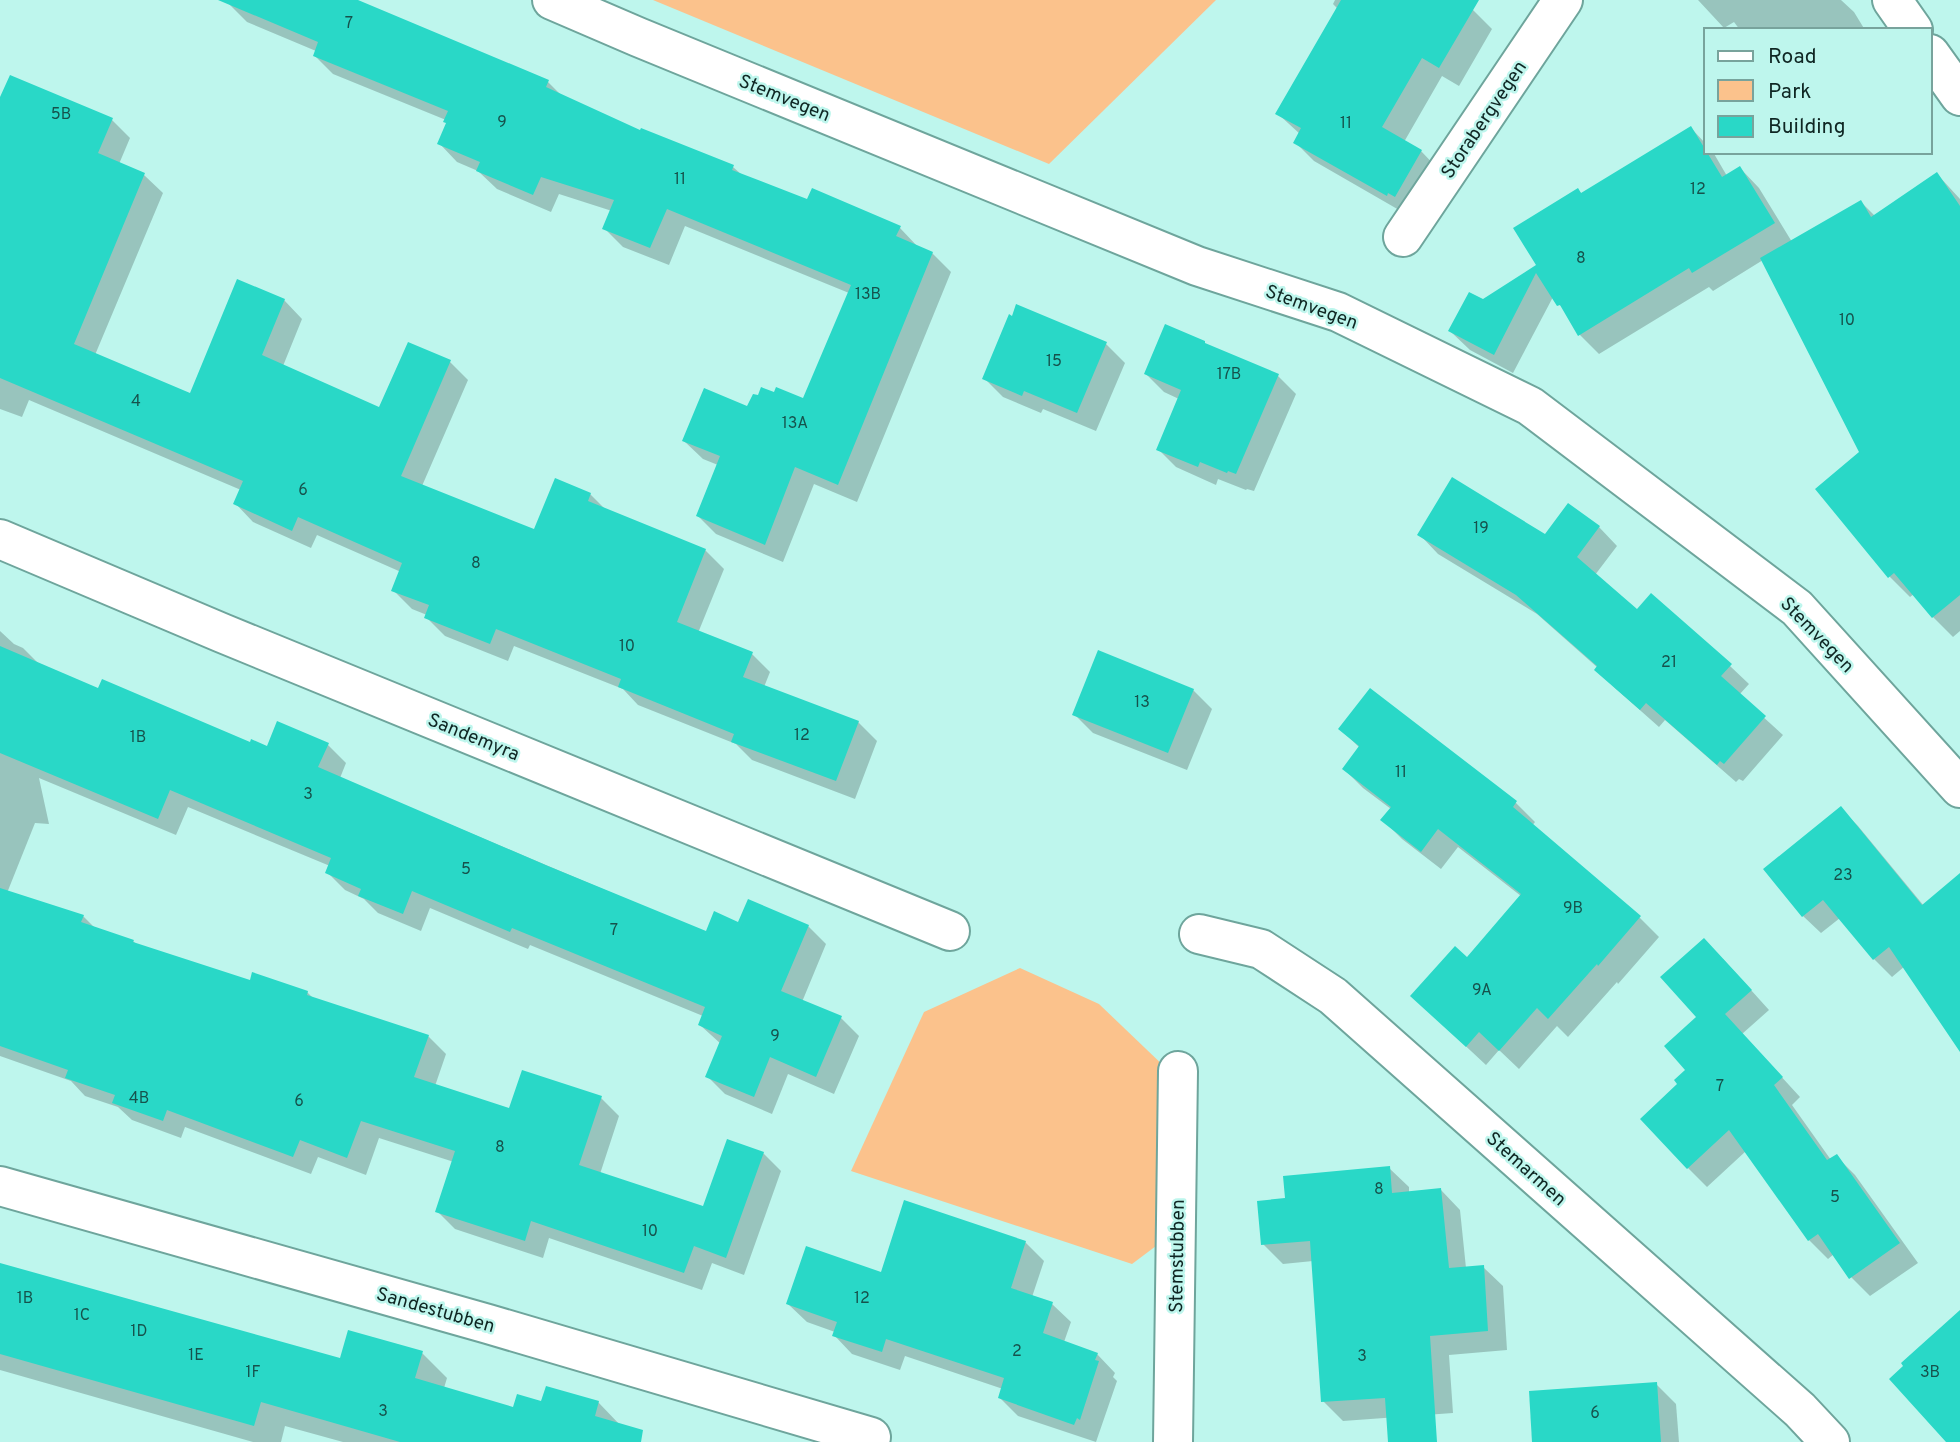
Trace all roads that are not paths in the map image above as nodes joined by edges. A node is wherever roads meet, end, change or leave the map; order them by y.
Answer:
1 (552, 0) edge
2 (1563, 0) edge
3 (1892, 0) edge
4 (1912, 28) edge
5 (1932, 57) edge
6 (1960, 96) edge
7 (1403, 237) dead end
8 (0, 539) edge
9 (1960, 788) edge
10 (950, 931) dead end
11 (1199, 934) dead end
12 (1178, 1070) dead end
13 (0, 1186) edge
14 (871, 1437) dead end
15 (1173, 1442) edge
16 (1830, 1442) edge

1 - 9 street, Stemvegen
2 - 7 street, Storabergvegen
3 - 4 street
5 - 6 street
8 - 10 street, Sandemyra
11 - 16 street, Stemarmen
12 - 15 street, Stemstubben
13 - 14 street, Sandestubben

